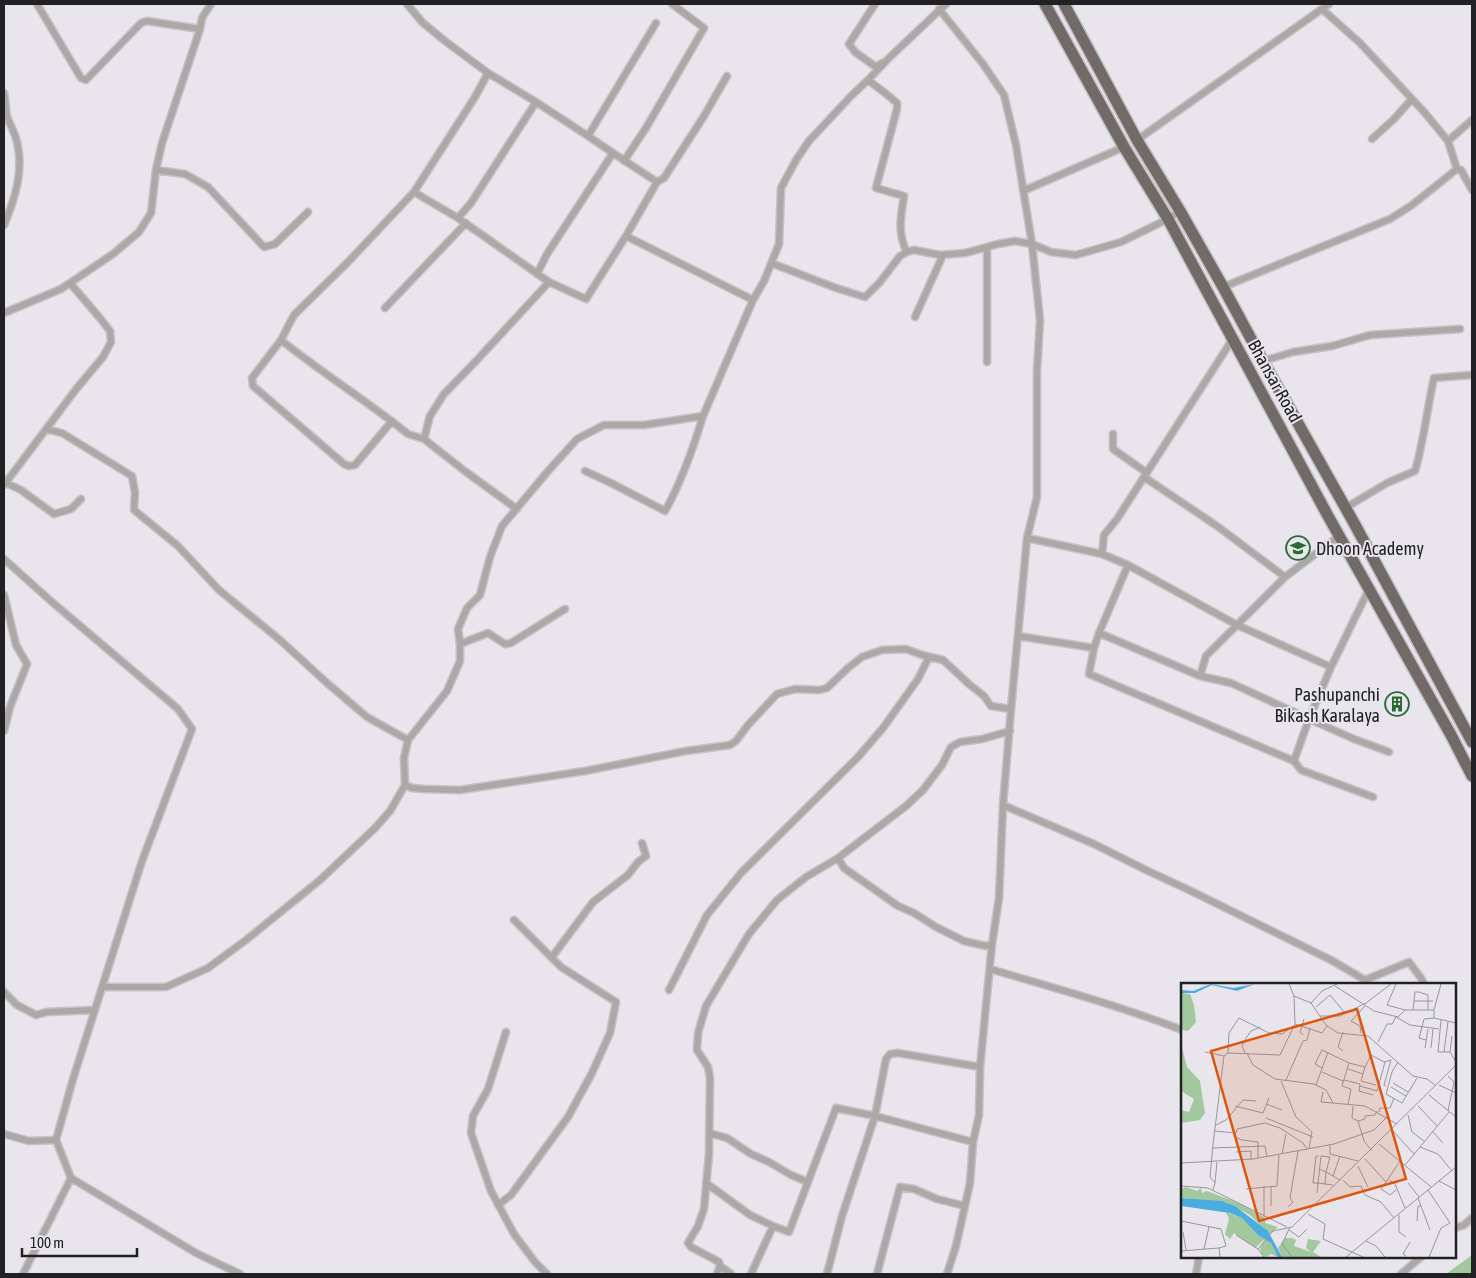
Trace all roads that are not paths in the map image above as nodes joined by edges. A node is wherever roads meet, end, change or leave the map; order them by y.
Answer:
1 (37, 4) edge
2 (211, 4) edge
3 (407, 4) edge
4 (672, 4) edge
5 (875, 4) edge
6 (946, 4) edge
7 (1045, 4) edge
8 (1064, 4) edge
9 (1329, 4) edge
10 (939, 9) junction
11 (1322, 9) junction
12 (656, 23) dead end
13 (200, 29) junction
14 (891, 56) junction
15 (488, 73) junction
16 (727, 76) dead end
17 (868, 80) junction
18 (4, 93) edge
19 (1411, 100) junction
20 (536, 102) junction
21 (5, 109) edge
22 (1472, 120) edge
23 (588, 136) junction
24 (1372, 139) dead end
25 (1137, 140) junction
26 (1448, 141) junction
27 (1124, 147) junction
28 (613, 153) junction
29 (624, 161) junction
30 (1457, 169) junction
31 (156, 170) junction
32 (657, 182) junction
33 (1472, 190) edge
34 (414, 192) junction
35 (1023, 192) junction
36 (1180, 211) junction
37 (308, 212) dead end
38 (458, 218) junction
39 (1168, 219) junction
40 (466, 223) junction
41 (4, 225) edge
42 (626, 236) junction
43 (1032, 244) junction
44 (987, 247) junction
45 (907, 252) junction
46 (943, 255) junction
47 (771, 263) junction
48 (536, 274) junction
49 (549, 282) junction
50 (70, 283) junction
51 (1223, 287) junction
52 (753, 300) junction
53 (385, 308) dead end
54 (4, 313) edge
55 (915, 317) dead end
56 (1460, 329) dead end
57 (281, 340) junction
58 (1232, 340) junction
59 (987, 362) dead end
60 (1263, 362) junction
61 (1472, 375) edge
62 (703, 416) junction
63 (392, 421) junction
64 (46, 429) junction
65 (1113, 434) dead end
66 (424, 439) junction
67 (585, 471) dead end
68 (1145, 475) junction
69 (4, 483) edge
70 (81, 499) dead end
71 (1345, 508) junction
72 (517, 509) junction
73 (1338, 536) junction
74 (1027, 538) junction
75 (1102, 554) junction
76 (4, 558) edge
77 (1128, 565) junction
78 (1285, 577) junction
79 (1369, 588) junction
80 (4, 595) edge
81 (565, 609) dead end
82 (1236, 625) junction
83 (1099, 633) junction
84 (1018, 636) junction
85 (460, 644) junction
86 (1094, 648) junction
87 (929, 657) junction
88 (1331, 666) junction
89 (1200, 676) junction
90 (1011, 709) junction
91 (1309, 719) junction
92 (4, 731) edge
93 (1010, 731) junction
94 (408, 740) junction
95 (1472, 742) edge
96 (1389, 752) dead end
97 (1294, 761) junction
98 (1472, 776) edge
99 (405, 785) junction
100 (1372, 797) dead end
101 (1003, 805) junction
102 (642, 843) dead end
103 (838, 858) junction
104 (514, 920) dead end
105 (992, 944) junction
106 (552, 957) junction
107 (990, 969) junction
108 (1424, 983) edge
109 (103, 987) junction
110 (669, 990) dead end
111 (4, 992) edge
112 (95, 1010) junction
113 (1181, 1030) edge
114 (506, 1032) dead end
115 (980, 1067) junction
116 (874, 1116) junction
117 (709, 1133) junction
118 (4, 1134) edge
119 (56, 1140) junction
120 (973, 1142) junction
121 (71, 1178) junction
122 (808, 1182) junction
123 (706, 1183) junction
124 (498, 1205) junction
125 (965, 1206) junction
126 (1472, 1218) edge
127 (773, 1226) junction
128 (1456, 1228) edge
129 (1199, 1258) edge
130 (1420, 1258) edge
131 (720, 1266) junction
132 (23, 1274) edge
133 (240, 1274) edge
134 (547, 1274) edge
135 (717, 1274) edge
136 (731, 1274) edge
137 (751, 1274) edge
138 (827, 1274) edge
139 (877, 1274) edge
140 (947, 1274) edge
141 (1196, 1274) edge
142 (1401, 1274) edge

1 - 13 street
2 - 13 street
3 - 15 street
4 - 29 street
5 - 14 street
6 - 10 street
7 - 27 highway, Bhansar Road
8 - 25 highway, Bhansar Road
9 - 11 street
10 - 14 street
10 - 35 street
11 - 19 street
11 - 25 street
12 - 23 street
13 - 31 street
14 - 17 street
15 - 20 street
15 - 34 street
16 - 32 street
17 - 45 street
17 - 47 street
18 - 21 street
19 - 24 street
19 - 26 street
20 - 23 street
20 - 38 street
21 - 41 street
22 - 26 street
23 - 28 street
25 - 36 highway, Bhansar Road
26 - 30 street
27 - 35 street
27 - 39 highway, Bhansar Road
28 - 29 street
28 - 48 street
29 - 32 street
30 - 33 street
30 - 51 street
31 - 37 street
31 - 50 street
32 - 42 street
34 - 38 street
34 - 57 street
35 - 43 street
36 - 39 street
36 - 51 highway, Bhansar Road
38 - 40 street
39 - 43 street
39 - 58 highway, Bhansar Road
40 - 48 street
40 - 53 street
42 - 49 street
42 - 52 street
43 - 44 street
43 - 74 street
44 - 46 street
44 - 59 street
45 - 46 street
45 - 47 street
46 - 55 street
47 - 52 street
48 - 49 street
49 - 66 street
50 - 54 street
50 - 64 street
51 - 60 highway, Bhansar Road
52 - 62 street
56 - 60 street
57 - 63 street
57 - 63 street
58 - 68 street
58 - 73 highway, Bhansar Road
60 - 71 highway, Bhansar Road
61 - 71 street
62 - 67 street
62 - 72 street
63 - 66 street
64 - 69 street
64 - 94 street
65 - 68 street
66 - 72 street
68 - 75 street
68 - 78 street
69 - 70 street
71 - 95 highway, Bhansar Road
72 - 85 street
73 - 78 street
73 - 79 highway, Bhansar Road
74 - 75 street
74 - 84 street
75 - 77 street
76 - 109 street
77 - 82 street
77 - 83 street
78 - 82 street
79 - 88 street
79 - 98 highway, Bhansar Road
80 - 92 street
81 - 85 street
82 - 88 street
82 - 89 street
83 - 86 street
83 - 89 street
84 - 86 street
84 - 90 street
85 - 94 street
86 - 97 street
87 - 90 street
87 - 99 street
87 - 110 street
88 - 91 street
89 - 91 street
90 - 93 street
91 - 96 street
91 - 97 street
93 - 101 street
93 - 103 street
94 - 99 street
97 - 100 street
99 - 109 street
101 - 105 street
101 - 108 street
102 - 106 street
103 - 105 street
103 - 117 street
104 - 106 street
105 - 107 street
106 - 124 street
107 - 113 street
107 - 115 street
109 - 112 street
111 - 112 street
112 - 119 street
114 - 124 street
115 - 116 street
115 - 120 street
116 - 120 street
116 - 122 street
116 - 138 street
117 - 122 street
117 - 123 street
118 - 119 street
119 - 121 street
120 - 125 street
121 - 132 street
121 - 133 street
122 - 127 street
123 - 127 street
123 - 131 street
124 - 134 street
125 - 139 street
125 - 140 street
126 - 128 street
127 - 137 street
129 - 141 street
130 - 142 street
131 - 135 street
131 - 136 street

